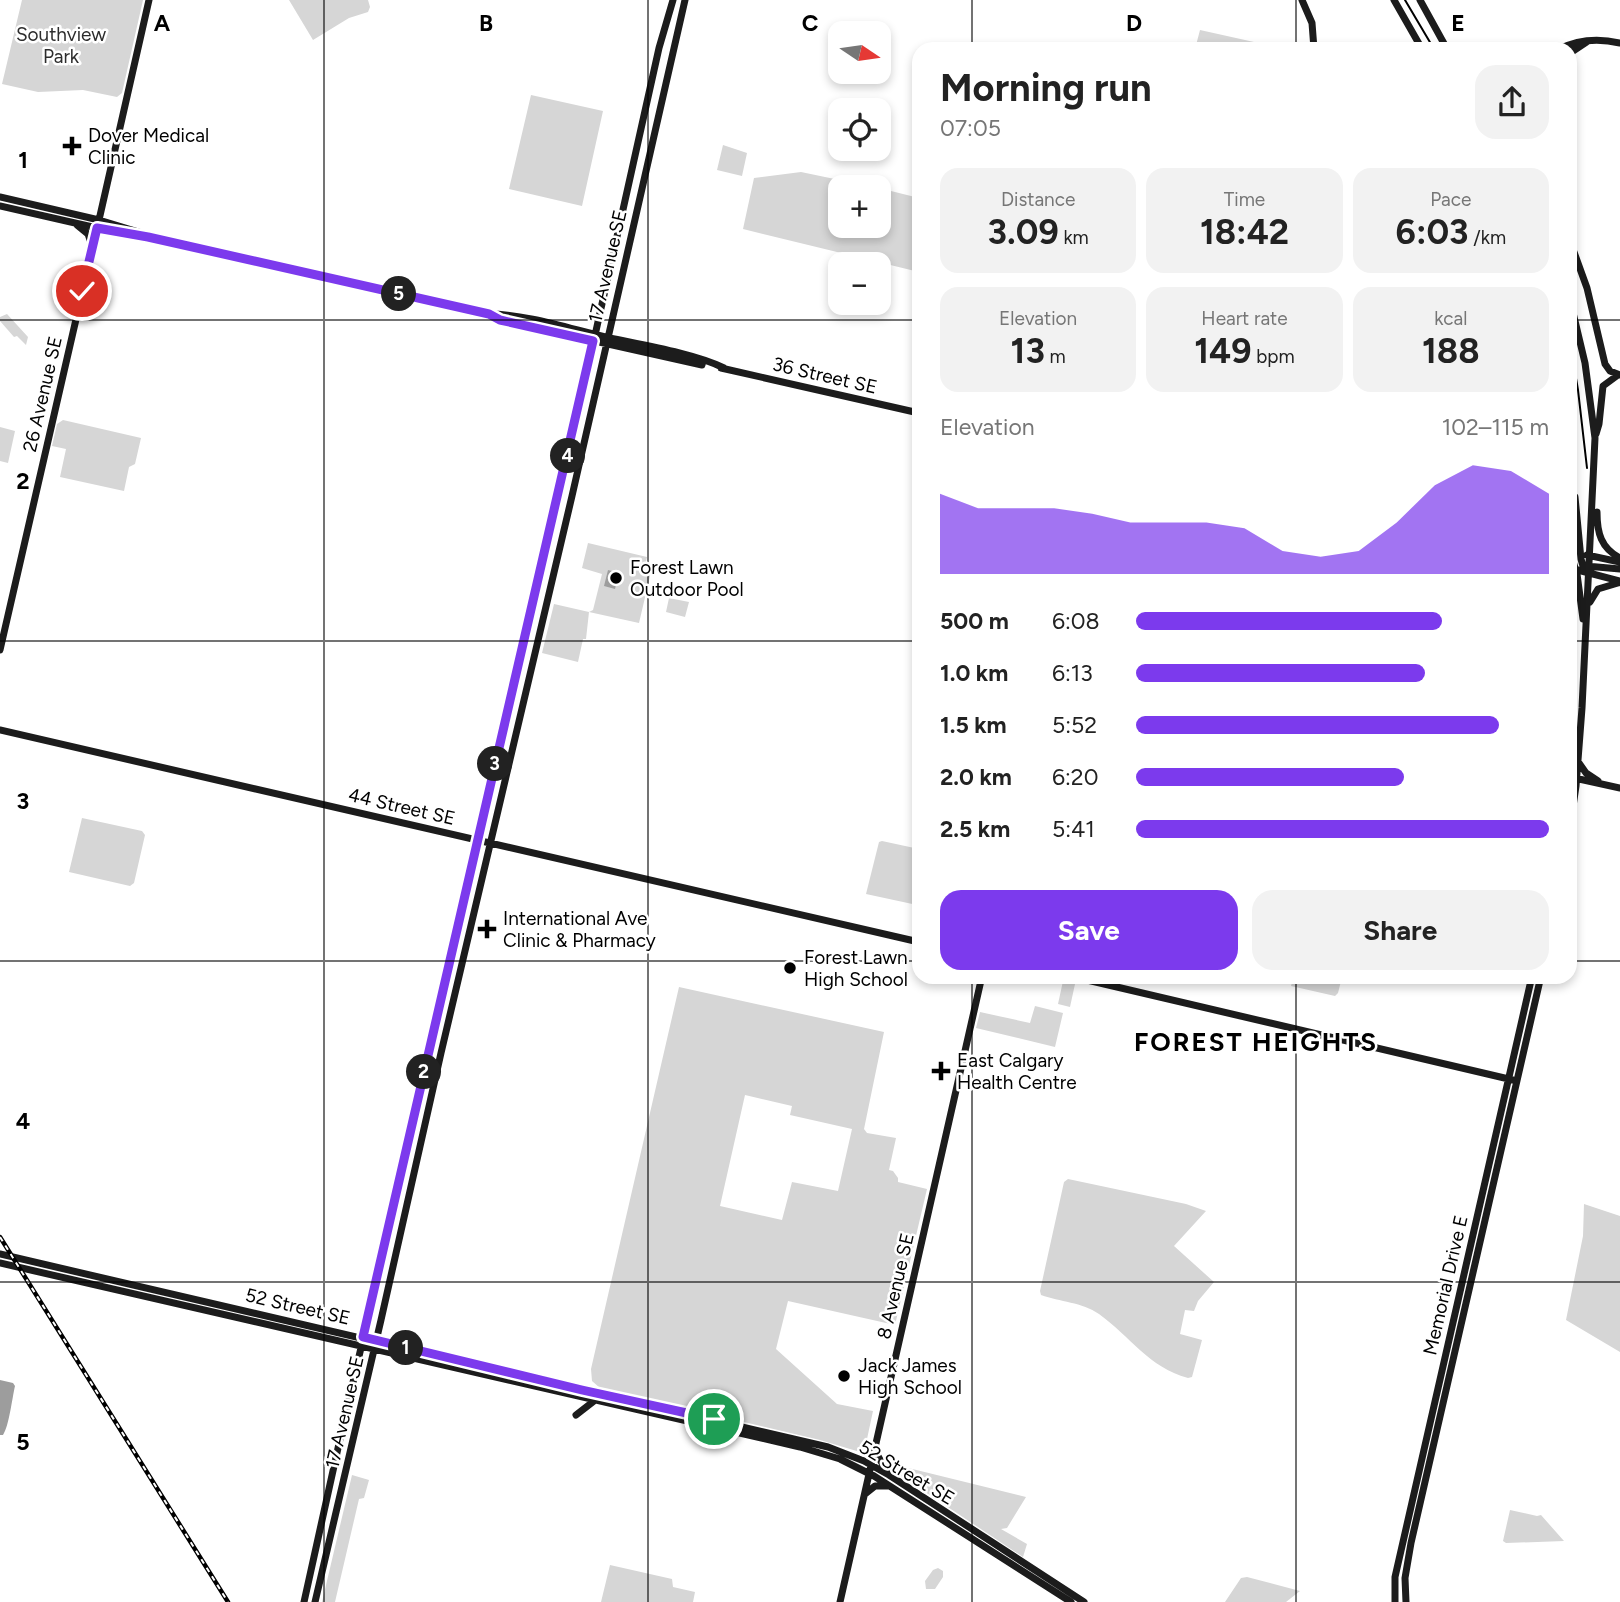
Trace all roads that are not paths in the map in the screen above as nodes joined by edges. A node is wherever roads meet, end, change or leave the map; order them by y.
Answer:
1 (149, 0) edge
2 (674, 0) edge
3 (685, 0) edge
4 (1301, 0) edge
5 (1394, 0) edge
6 (1420, 0) edge
7 (676, 39) junction
8 (1589, 41) junction
9 (1313, 42) edge
10 (1417, 42) edge
11 (1443, 42) edge
12 (1574, 42) edge
13 (1620, 43) edge
14 (1577, 49) edge
15 (0, 197) edge
16 (0, 206) edge
17 (73, 223) junction
18 (98, 224) junction
19 (93, 247) junction
20 (1577, 260) edge
21 (1577, 329) edge
22 (593, 338) junction
23 (606, 341) junction
24 (1619, 375) edge
25 (912, 411) edge
26 (1595, 438) junction
27 (1594, 492) junction
28 (1589, 556) junction
29 (1620, 560) edge
30 (1577, 562) edge
31 (1620, 569) edge
32 (1620, 582) edge
33 (1587, 609) junction
34 (1584, 634) junction
35 (0, 649) edge
36 (0, 730) edge
37 (1578, 762) junction
38 (1577, 765) edge
39 (1577, 779) edge
40 (1604, 785) junction
41 (1620, 788) edge
42 (477, 839) junction
43 (491, 843) junction
44 (912, 940) edge
45 (980, 984) edge
46 (1104, 984) edge
47 (1530, 984) edge
48 (1539, 984) edge
49 (1513, 1061) junction
50 (1492, 1074) junction
51 (1513, 1080) junction
52 (0, 1254) edge
53 (0, 1263) edge
54 (362, 1341) junction
55 (375, 1345) junction
56 (595, 1401) junction
57 (576, 1415) dead end
58 (874, 1447) junction
59 (855, 1457) junction
60 (869, 1469) junction
61 (889, 1475) junction
62 (892, 1487) junction
63 (864, 1494) junction
64 (304, 1602) edge
65 (314, 1602) edge
66 (840, 1602) edge
67 (1071, 1602) edge
68 (1084, 1602) edge
69 (1395, 1602) edge
70 (1406, 1602) edge

1 - 18 main road, 26 Avenue SE
2 - 7 main road
2 - 22 main road, 17 Avenue SE
3 - 7 main road, 17 Avenue SE
4 - 9 main road
5 - 10 main road
6 - 11 main road
7 - 23 main road, 17 Avenue SE
8 - 12 main road
8 - 13 main road
8 - 14 main road
15 - 18 main road, 36 Street SE
16 - 17 main road, 36 Street SE
17 - 18 main road, 36 Street SE
17 - 19 main road
18 - 19 main road, 26 Avenue SE
18 - 22 main road, 36 Street SE
19 - 35 main road, 26 Avenue SE
20 - 24 main road
21 - 26 main road
22 - 23 main road, 36 Street SE
22 - 42 main road, 17 Avenue SE
23 - 25 main road, 36 Street SE
23 - 43 main road, 17 Avenue SE
24 - 26 main road
26 - 27 main road
27 - 28 main road
27 - 29 main road
28 - 29 main road
28 - 30 main road
30 - 31 main road
30 - 32 main road
30 - 33 main road
30 - 34 main road
32 - 33 main road
33 - 34 main road
34 - 37 main road
36 - 42 main road, 44 Street SE
37 - 38 main road
37 - 40 main road
39 - 40 main road
40 - 41 main road
42 - 43 main road, 44 Street SE
42 - 54 main road, 17 Avenue SE
43 - 44 main road, 44 Street SE
43 - 55 main road, 17 Avenue SE
45 - 58 main road, 8 Avenue SE
46 - 50 main road
47 - 49 main road, Memorial Drive E
48 - 51 main road, Memorial Drive E
49 - 50 main road
49 - 51 main road, Memorial Drive E
50 - 51 main road
51 - 69 main road, Memorial Drive E
51 - 70 main road, Memorial Drive E
52 - 54 main road, 52 Street SE
53 - 54 main road, 52 Street SE
54 - 55 main road, 52 Street SE
54 - 64 main road, 17 Avenue SE
55 - 56 main road, 52 Street SE
55 - 59 main road, 52 Street SE
55 - 65 main road, 17 Avenue SE
56 - 57 main road
56 - 60 main road, 52 Street SE
58 - 59 main road
58 - 60 main road, 8 Avenue SE
58 - 61 main road
59 - 60 main road, 52 Street SE
60 - 61 main road, 52 Street SE
60 - 62 main road, 52 Street SE
60 - 63 main road, 8 Avenue SE
61 - 68 main road, 52 Street SE
62 - 63 main road
62 - 67 main road, 52 Street SE
63 - 66 main road, 8 Avenue SE

